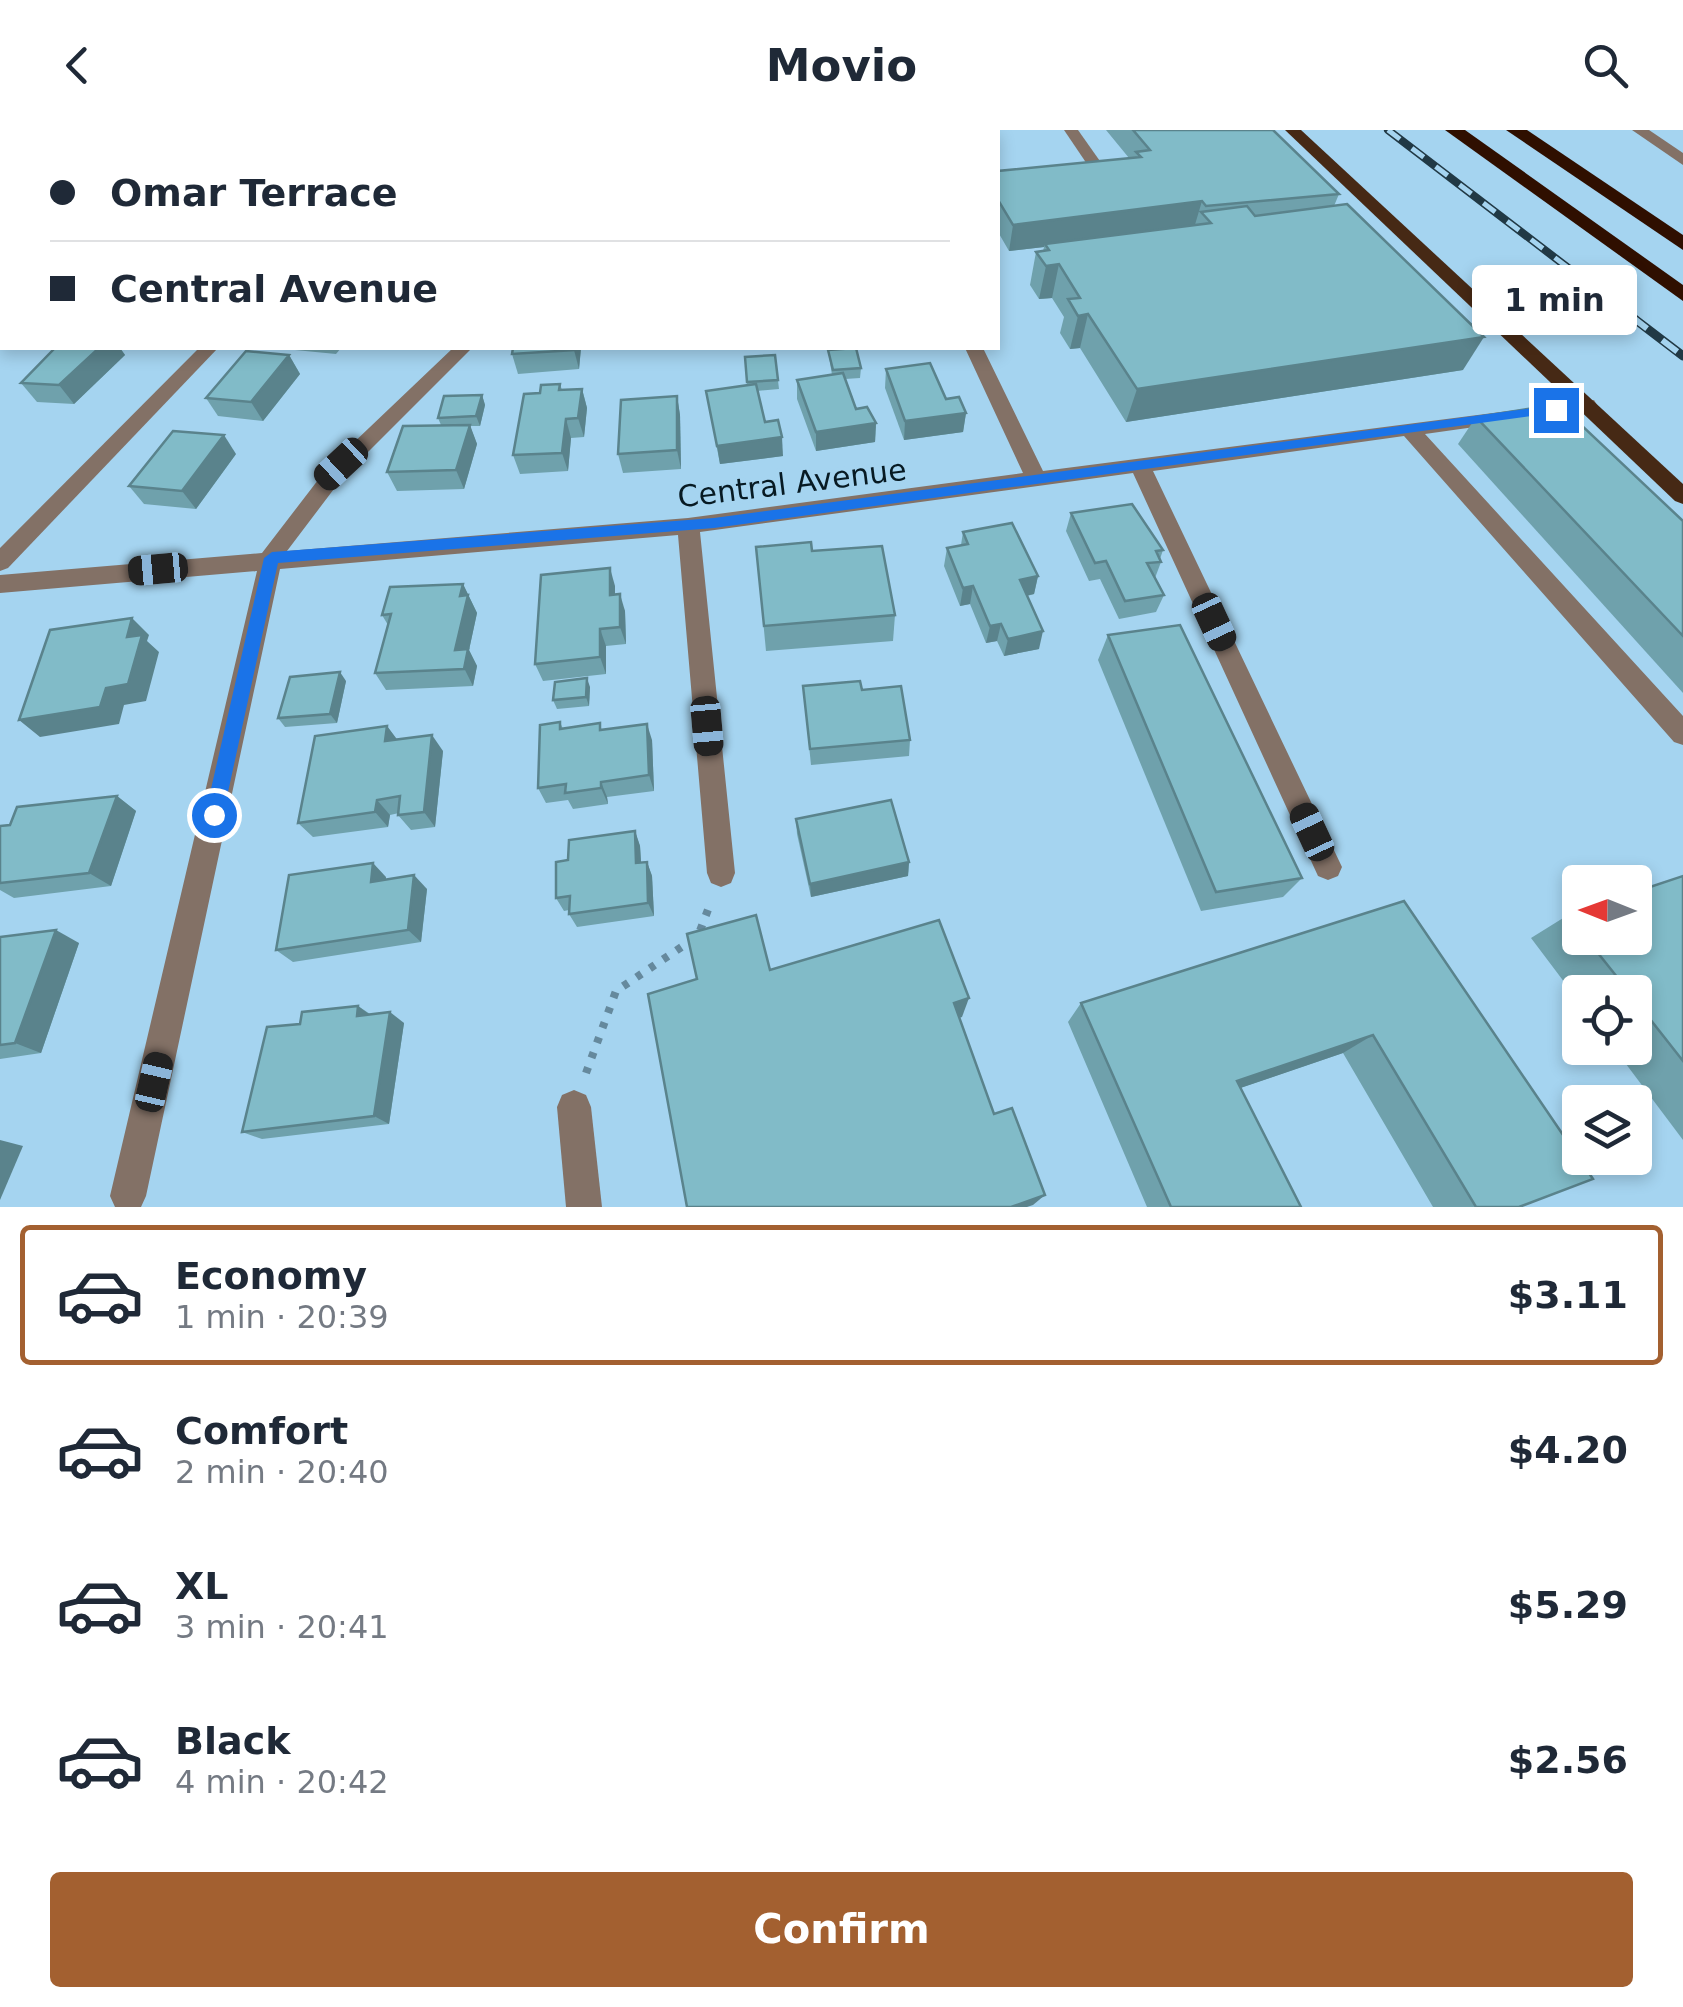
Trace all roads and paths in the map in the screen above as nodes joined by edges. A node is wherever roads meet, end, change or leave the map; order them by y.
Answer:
1 (1072, 130) edge
2 (1292, 130) edge
3 (1454, 130) edge
4 (1515, 130) edge
5 (1639, 130) edge
6 (1683, 160) edge
7 (1094, 164) edge
8 (1683, 244) edge
9 (1683, 295) edge
10 (207, 350) edge
11 (461, 350) edge
12 (975, 350) edge
13 (1586, 405) junction
14 (1410, 430) junction
15 (1141, 467) junction
16 (1037, 481) junction
17 (1683, 496) edge
18 (688, 526) junction
19 (272, 558) junction
20 (0, 562) edge
21 (0, 584) edge
22 (1683, 734) edge
23 (1328, 867) dead end
24 (721, 872) joint
25 (574, 1106) joint
26 (128, 1196) dead end
27 (584, 1207) edge

1 - 7 street
2 - 13 main road
3 - 9 highway
4 - 8 highway
5 - 6 street
10 - 20 street
11 - 19 street
12 - 16 street
13 - 14 street, Central Avenue
13 - 17 main road
14 - 15 street, Central Avenue
14 - 22 street
15 - 16 street, Central Avenue
15 - 23 street
16 - 18 street, Central Avenue
18 - 19 street, Central Avenue
18 - 24 street
19 - 21 street, Central Avenue
19 - 26 street
24 - 25 path
25 - 27 street

